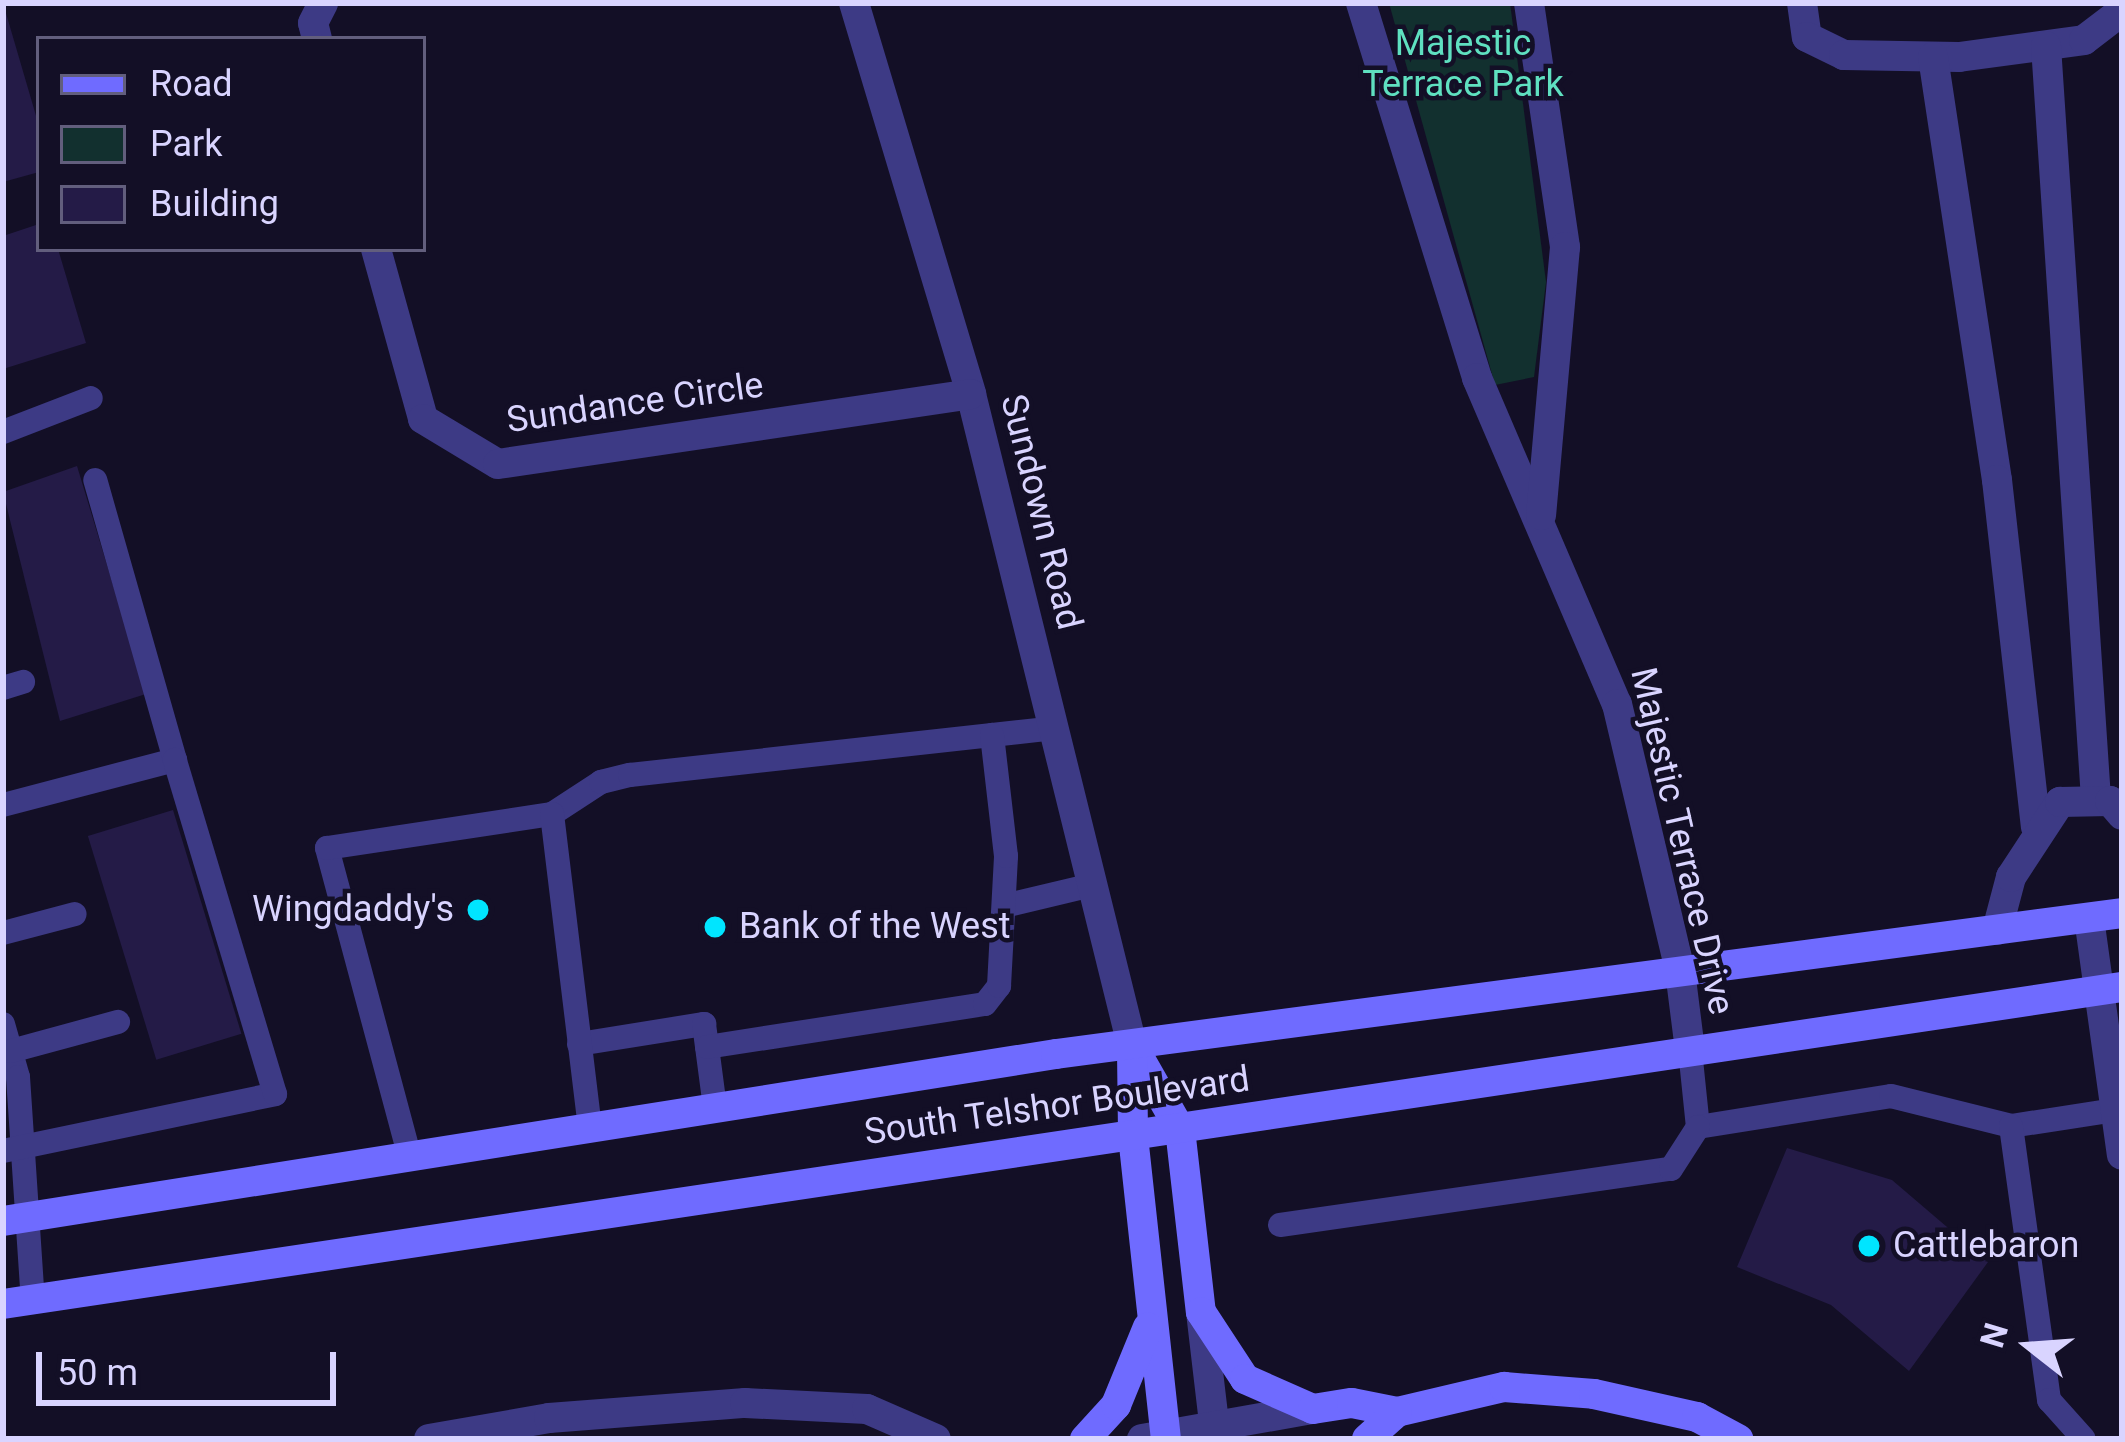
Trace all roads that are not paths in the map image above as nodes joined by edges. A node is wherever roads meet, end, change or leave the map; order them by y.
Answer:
1 (323, 3) edge
2 (854, 3) edge
3 (1361, 3) edge
4 (1528, 3) edge
5 (1802, 3) edge
6 (2122, 11) edge
7 (316, 36) edge
8 (2046, 46) junction
9 (1933, 57) junction
10 (377, 252) edge
11 (971, 394) junction
12 (92, 398) dead end
13 (3, 431) edge
14 (95, 480) dead end
15 (1540, 517) junction
16 (1054, 728) junction
17 (992, 735) junction
18 (176, 760) junction
19 (3, 805) edge
20 (2109, 807) edge
21 (552, 814) junction
22 (2036, 827) junction
23 (1093, 885) junction
24 (1004, 906) junction
25 (2122, 913) edge
26 (75, 914) dead end
27 (2089, 918) junction
28 (1997, 930) junction
29 (3, 933) edge
30 (1680, 970) junction
31 (2109, 989) edge
32 (118, 1022) dead end
33 (3, 1024) edge
34 (579, 1044) junction
35 (1132, 1045) junction
36 (707, 1047) junction
37 (1690, 1050) junction
38 (10, 1051) junction
39 (715, 1108) junction
40 (2116, 1110) junction
41 (2011, 1126) junction
42 (590, 1127) junction
43 (1698, 1127) junction
44 (1180, 1130) junction
45 (1133, 1136) junction
46 (11, 1149) edge
47 (409, 1154) junction
48 (2122, 1155) edge
49 (12, 1220) edge
50 (1280, 1225) dead end
51 (18, 1302) edge
52 (1202, 1312) junction
53 (1152, 1316) junction
54 (1313, 1409) junction
55 (1396, 1412) junction
56 (1215, 1432) edge
57 (1158, 1437) edge
58 (429, 1439) edge
59 (936, 1439) edge
60 (1085, 1439) edge
61 (1366, 1439) edge
62 (1738, 1439) edge
63 (2084, 1439) edge

1 - 7 street
2 - 11 street, Sundown Road
3 - 15 street, Majestic Terrace Drive
4 - 15 street, Majestic Terrace Drive
5 - 9 street
6 - 8 street
8 - 9 street
8 - 20 street
9 - 22 street
10 - 11 street, Sundance Circle
11 - 16 street, Sundown Road
12 - 13 lane
14 - 18 lane
15 - 30 street, Majestic Terrace Drive
16 - 17 lane
16 - 23 street, Sundown Road
17 - 21 lane
17 - 24 lane
18 - 19 lane
18 - 46 lane
20 - 22 street
21 - 34 lane
21 - 47 lane
22 - 28 street
23 - 24 lane
23 - 35 street, Sundown Road
24 - 36 lane
25 - 27 main road, South Telshor Boulevard
26 - 29 lane
27 - 28 main road, South Telshor Boulevard
27 - 31 street
28 - 30 main road, South Telshor Boulevard
30 - 35 main road, South Telshor Boulevard
30 - 37 street, Majestic Terrace Drive
31 - 37 main road, South Telshor Boulevard
31 - 40 street
32 - 38 lane
33 - 38 lane
34 - 36 lane
34 - 42 lane
35 - 39 main road, South Telshor Boulevard
35 - 44 main road, Sundown Road
35 - 45 main road, Sundown Road
36 - 39 lane
37 - 43 lane
37 - 44 main road, South Telshor Boulevard
38 - 46 lane
39 - 42 main road, South Telshor Boulevard
40 - 41 lane
40 - 48 street
41 - 43 lane
41 - 63 lane
42 - 47 main road, South Telshor Boulevard
43 - 50 lane
44 - 45 main road, South Telshor Boulevard
44 - 52 main road, Sundown Road
45 - 51 main road, South Telshor Boulevard
45 - 53 main road, Sundown Road
46 - 49 lane
47 - 49 main road, South Telshor Boulevard
49 - 51 lane
52 - 54 main road
52 - 56 street, Sundown Road
53 - 57 main road, Sundown Road
53 - 60 main road
54 - 55 main road
54 - 56 street
55 - 61 main road
55 - 62 main road
56 - 57 street
58 - 59 street

